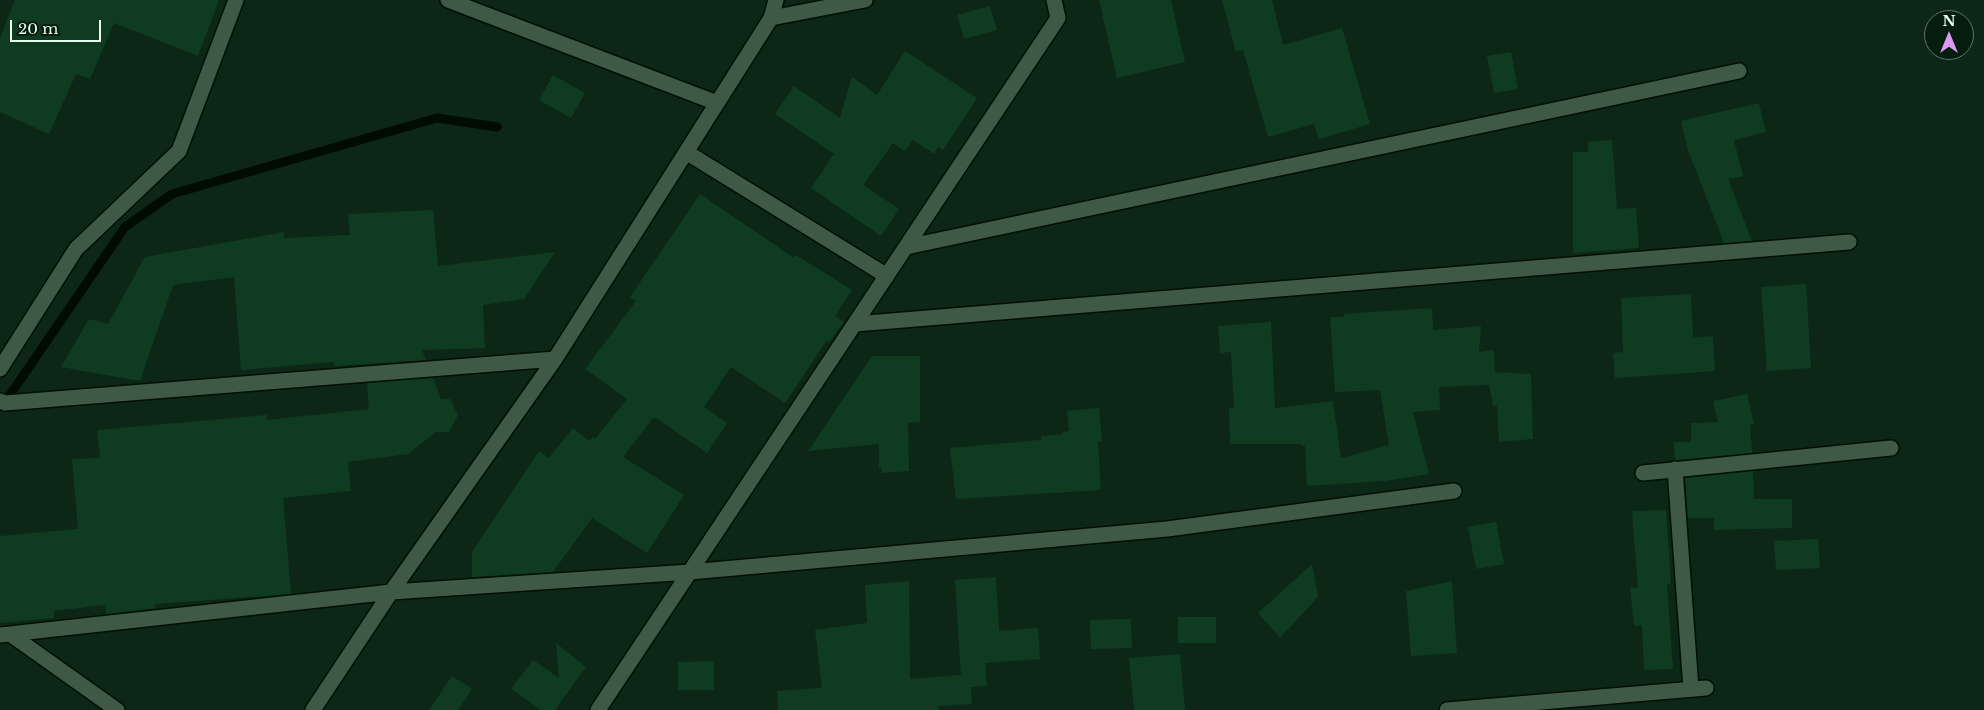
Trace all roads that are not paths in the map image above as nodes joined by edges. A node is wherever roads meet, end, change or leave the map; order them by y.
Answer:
1 (236, 0) edge
2 (448, 0) edge
3 (776, 0) edge
4 (865, 0) edge
5 (1054, 0) edge
6 (474, 5) edge
7 (771, 18) junction
8 (1739, 71) dead end
9 (717, 103) junction
10 (686, 152) junction
11 (1848, 242) dead end
12 (906, 246) junction
13 (887, 276) junction
14 (855, 324) junction
15 (555, 359) junction
16 (0, 369) edge
17 (0, 401) edge
18 (1891, 448) dead end
19 (1676, 469) junction
20 (1643, 472) dead end
21 (1454, 491) dead end
22 (690, 572) junction
23 (391, 592) junction
24 (5, 635) edge
25 (117, 710) edge
26 (313, 710) edge
27 (598, 710) edge
28 (1447, 710) edge

1 - 16 street
2 - 6 street
3 - 7 street
4 - 7 street
5 - 12 street
6 - 9 street
7 - 9 street
8 - 12 street
9 - 10 street
10 - 13 street
10 - 15 street
11 - 14 street
12 - 13 street
13 - 14 street
14 - 22 street
15 - 17 street
15 - 23 street
18 - 19 street
19 - 20 street
19 - 28 street
21 - 22 street
22 - 23 street
22 - 27 street
23 - 24 street
23 - 26 street
24 - 25 street

